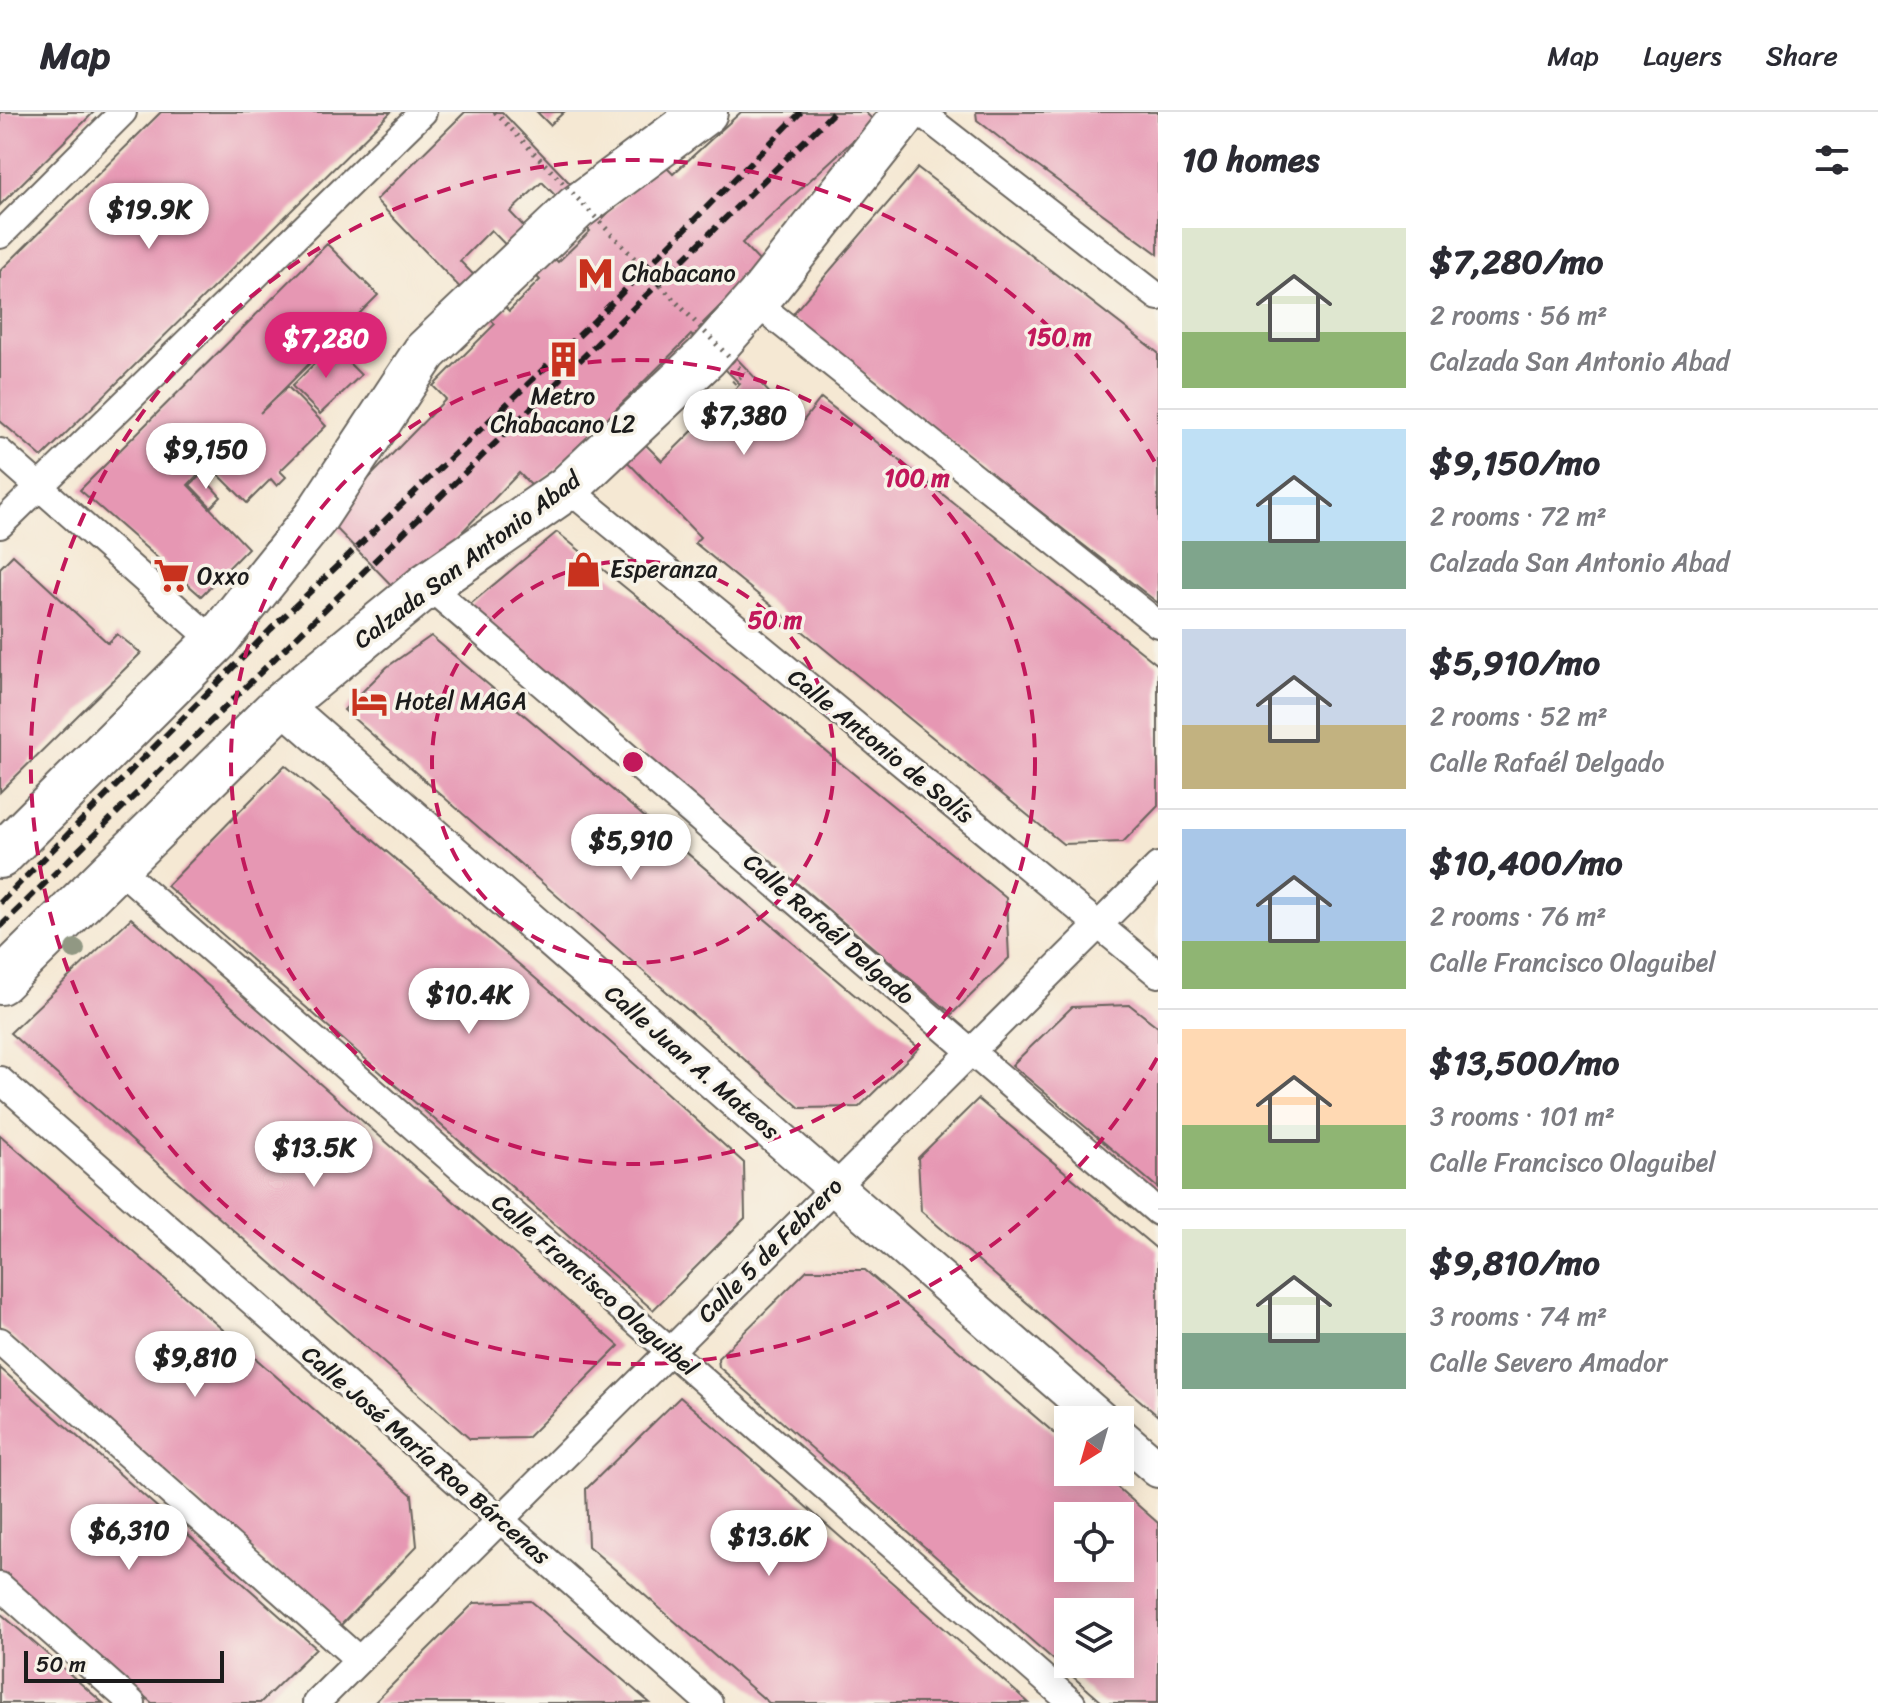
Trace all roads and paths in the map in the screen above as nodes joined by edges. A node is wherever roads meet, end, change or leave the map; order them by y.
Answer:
1 (123, 112) edge
2 (423, 112) edge
3 (495, 112) edge
4 (705, 112) edge
5 (906, 112) edge
6 (920, 112) edge
7 (0, 235) edge
8 (1158, 297) edge
9 (755, 302) junction
10 (744, 373) dead end
11 (0, 452) edge
12 (40, 486) junction
13 (567, 488) junction
14 (0, 525) edge
15 (427, 585) junction
16 (1158, 624) edge
17 (215, 642) junction
18 (282, 704) junction
19 (0, 856) edge
20 (1158, 866) edge
21 (117, 867) junction
22 (1100, 927) junction
23 (1158, 974) edge
24 (0, 982) edge
25 (971, 1051) junction
26 (0, 1080) edge
27 (834, 1186) junction
28 (1158, 1212) edge
29 (0, 1341) edge
30 (670, 1351) junction
31 (1085, 1406) edge
32 (1134, 1448) edge
33 (1158, 1469) edge
34 (500, 1519) junction
35 (0, 1586) edge
36 (359, 1660) junction
37 (132, 1703) edge
38 (316, 1703) edge
39 (709, 1703) edge
40 (1072, 1703) edge

1 - 7 street
2 - 12 street
3 - 10 path, bridge
4 - 17 highway
5 - 9 highway, Calzada San Antonio Abad
6 - 8 street
9 - 13 highway, Calzada San Antonio Abad
9 - 16 street
11 - 12 street
12 - 14 street
12 - 17 street
13 - 15 highway, Calzada San Antonio Abad
13 - 22 street, Calle Antonio de Solís
15 - 18 highway, Calzada San Antonio Abad
15 - 25 street, Calle Rafaél Delgado
17 - 19 highway
18 - 21 highway, Calzada San Antonio Abad
18 - 27 street, Calle Juan A. Mateos
20 - 22 street, Calle 5 de Febrero
21 - 24 highway, Calzada San Antonio Abad
21 - 30 street, Calle Francisco Olaguibel
22 - 23 street, Calle Antonio de Solís
22 - 25 street, Calle 5 de Febrero
25 - 27 street, Calle 5 de Febrero
25 - 28 street, Calle Rafaél Delgado
26 - 34 street, Calle José María Roa Bárcenas
27 - 30 street, Calle 5 de Febrero
27 - 31 street, Calle Juan A. Mateos
29 - 36 street
30 - 34 street, Calle 5 de Febrero
30 - 40 street, Calle Francisco Olaguibel
32 - 33 street
34 - 36 street, Calle 5 de Febrero
34 - 39 street, Calle José María Roa Bárcenas
35 - 37 street
36 - 38 street, Calle 5 de Febrero

